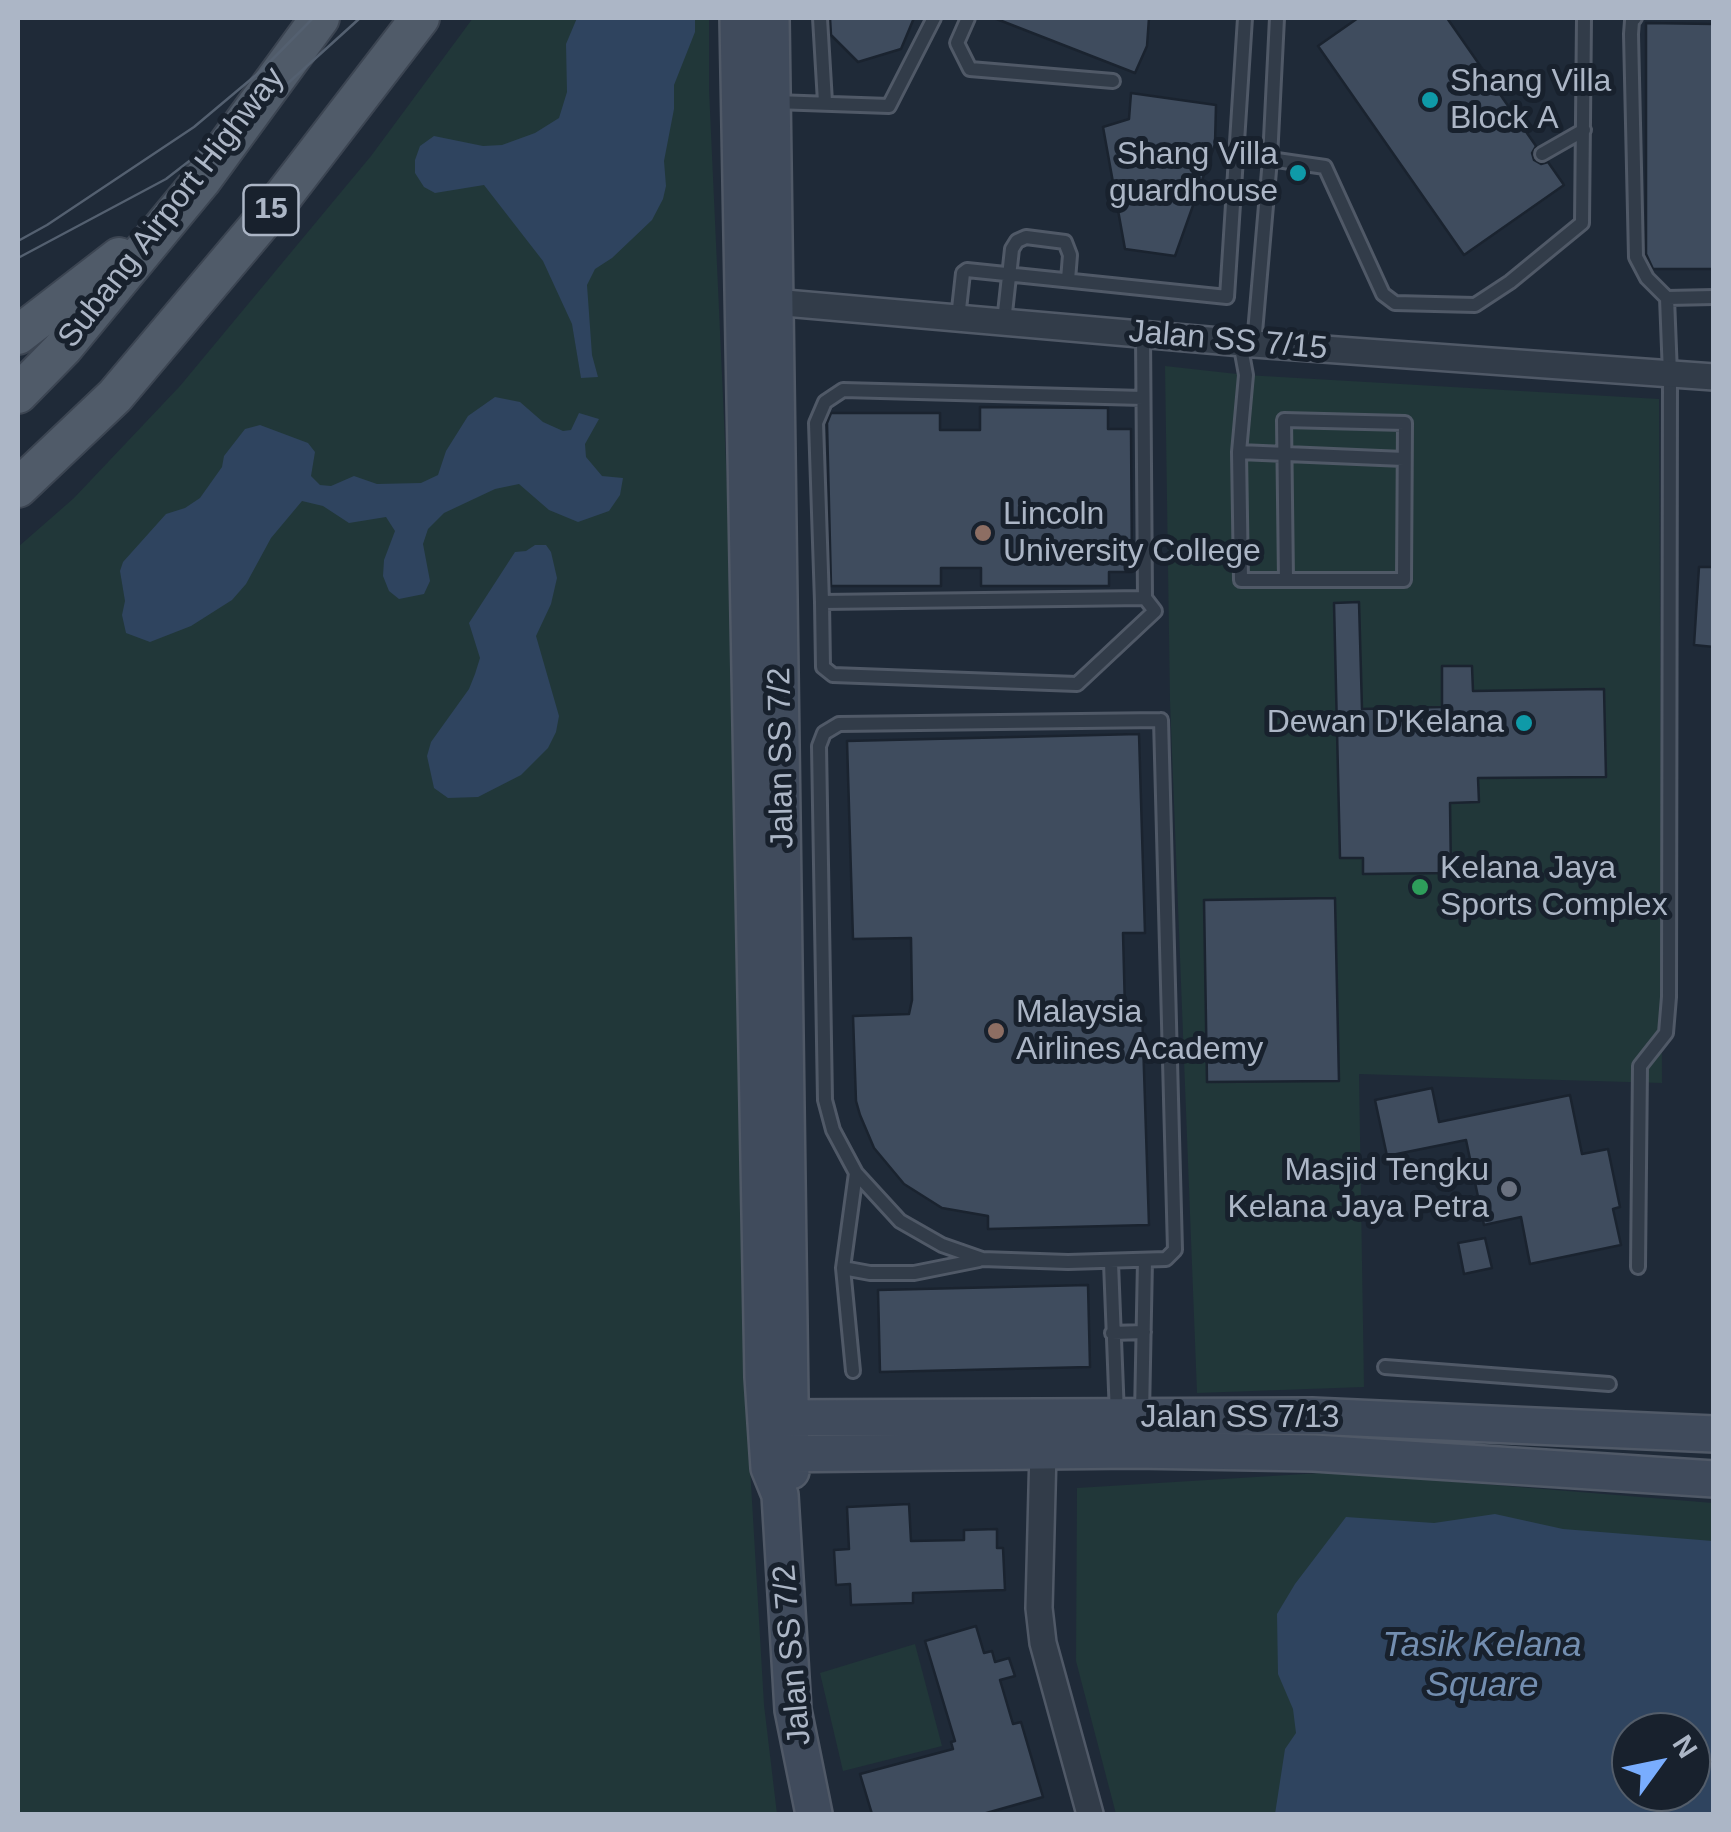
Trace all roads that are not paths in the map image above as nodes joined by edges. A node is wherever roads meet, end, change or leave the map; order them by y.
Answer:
1 (320, 18) edge
2 (420, 18) edge
3 (738, 18) edge
4 (771, 18) edge
5 (820, 18) edge
6 (934, 18) edge
7 (968, 18) edge
8 (1245, 18) edge
9 (1277, 18) edge
10 (1584, 18) edge
11 (1635, 18) edge
12 (1114, 81) dead end
13 (772, 102) junction
14 (825, 102) junction
15 (1584, 130) junction
16 (1542, 154) dead end
17 (1270, 158) junction
18 (168, 220) junction
19 (1008, 274) junction
20 (1068, 280) junction
21 (1714, 296) edge
22 (1666, 298) junction
23 (759, 300) junction
24 (958, 318) junction
25 (1004, 322) junction
26 (1143, 334) junction
27 (18, 335) edge
28 (1247, 343) junction
29 (1670, 374) junction
30 (1714, 377) edge
31 (18, 394) edge
32 (1143, 398) junction
33 (1239, 452) junction
34 (1283, 453) junction
35 (1404, 460) junction
36 (18, 488) edge
37 (1286, 580) junction
38 (1145, 598) junction
39 (822, 602) junction
40 (856, 1172) junction
41 (982, 1259) junction
42 (1145, 1260) junction
43 (1111, 1262) junction
44 (1638, 1267) dead end
45 (843, 1268) junction
46 (1144, 1332) junction
47 (1112, 1333) junction
48 (1385, 1367) dead end
49 (853, 1372) dead end
50 (1610, 1384) dead end
51 (778, 1418) junction
52 (1131, 1428) junction
53 (1714, 1434) edge
54 (1042, 1451) junction
55 (779, 1454) junction
56 (1714, 1479) edge
57 (814, 1814) edge
58 (1090, 1814) edge

1 - 18 main road, Subang Airport Highway / 15
2 - 36 main road, 15
3 - 23 street, Jalan SS 7/2
4 - 13 street, Jalan SS 7/2
5 - 14 lane
6 - 14 lane
7 - 12 lane
8 - 20 lane
9 - 17 lane
10 - 15 lane
11 - 22 lane
13 - 14 lane
13 - 23 street, Jalan SS 7/2
15 - 16 lane
15 - 17 lane
17 - 28 lane
18 - 27 main road
18 - 31 main road, Subang Airport Highway / 15
19 - 20 lane
19 - 20 lane
19 - 24 lane
19 - 25 lane
21 - 22 lane
22 - 29 lane
23 - 24 street, Jalan SS 7/15
23 - 51 street, Jalan SS 7/2
24 - 25 street, Jalan SS 7/15
25 - 26 street, Jalan SS 7/15
26 - 28 street, Jalan SS 7/15
26 - 32 lane
28 - 29 street, Jalan SS 7/15
28 - 33 lane
29 - 30 street, Jalan SS 7/15
29 - 44 lane
32 - 38 lane
32 - 39 lane
33 - 34 lane
33 - 37 lane
34 - 35 lane
34 - 35 lane
34 - 37 lane
35 - 37 lane
38 - 39 lane
38 - 39 lane
40 - 41 lane
40 - 42 lane
40 - 45 lane
41 - 43 lane
41 - 45 lane
42 - 43 lane
42 - 46 lane
43 - 47 lane
45 - 49 lane
46 - 47 lane
46 - 52 lane
47 - 52 lane
48 - 50 lane
51 - 52 street, Jalan SS 7/13
51 - 55 street, Jalan SS 7/2
52 - 53 street, Jalan SS 7/13
52 - 54 street, Jalan SS 7/13
52 - 56 street, Jalan SS 7/13
54 - 55 street, Jalan SS 7/13
54 - 58 street
55 - 57 street, Jalan SS 7/2

